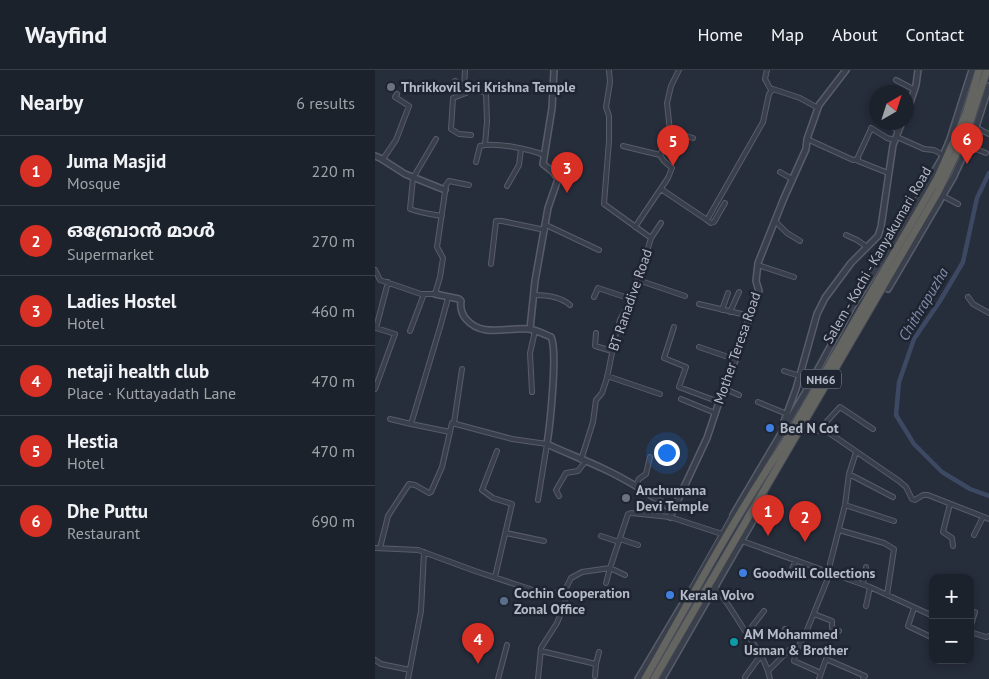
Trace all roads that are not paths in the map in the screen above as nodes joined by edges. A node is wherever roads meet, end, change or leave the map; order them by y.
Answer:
1 (465, 70) edge
2 (553, 70) edge
3 (609, 70) edge
4 (679, 70) edge
5 (767, 70) edge
6 (846, 70) edge
7 (918, 70) edge
8 (979, 70) edge
9 (987, 70) edge
10 (973, 76) edge
11 (896, 80) dead end
12 (455, 81) dead end
13 (989, 86) edge
14 (443, 87) dead end
15 (465, 88) junction
16 (771, 90) junction
17 (915, 90) joint
18 (397, 94) dead end
19 (818, 108) junction
20 (975, 127) junction
21 (891, 130) edge
22 (899, 130) edge
23 (670, 131) junction
24 (989, 134) edge
25 (471, 135) dead end
26 (897, 136) junction
27 (693, 138) dead end
28 (436, 139) dead end
29 (807, 139) junction
30 (485, 144) junction
31 (623, 146) dead end
32 (968, 146) junction
33 (521, 149) junction
34 (986, 153) dead end
35 (544, 155) junction
36 (660, 155) junction
37 (943, 155) junction
38 (375, 156) edge
39 (383, 159) junction
40 (858, 159) junction
41 (476, 162) dead end
42 (780, 172) dead end
43 (889, 173) junction
44 (413, 178) junction
45 (793, 179) junction
46 (469, 185) dead end
47 (507, 186) dead end
48 (661, 189) junction
49 (445, 190) junction
50 (943, 196) junction
51 (725, 203) dead end
52 (958, 204) dead end
53 (442, 216) junction
54 (707, 220) junction
55 (775, 221) junction
56 (917, 221) junction
57 (661, 223) dead end
58 (635, 227) junction
59 (545, 228) junction
60 (846, 235) dead end
61 (651, 238) junction
62 (800, 241) dead end
63 (867, 247) junction
64 (599, 250) dead end
65 (491, 264) dead end
66 (758, 265) junction
67 (375, 270) edge
68 (794, 277) dead end
69 (638, 280) junction
70 (388, 282) junction
71 (886, 288) junction
72 (739, 292) dead end
73 (728, 293) dead end
74 (424, 294) junction
75 (435, 294) junction
76 (534, 295) junction
77 (685, 296) dead end
78 (594, 297) dead end
79 (968, 297) dead end
80 (448, 298) junction
81 (631, 299) junction
82 (699, 304) dead end
83 (570, 305) dead end
84 (722, 310) junction
85 (730, 312) junction
86 (989, 313) edge
87 (750, 316) junction
88 (674, 327) dead end
89 (532, 330) junction
90 (410, 331) dead end
91 (596, 334) dead end
92 (699, 347) dead end
93 (612, 351) junction
94 (734, 360) junction
95 (462, 369) dead end
96 (784, 371) dead end
97 (607, 376) junction
98 (800, 376) junction
99 (375, 388) edge
100 (725, 390) junction
101 (532, 392) dead end
102 (660, 394) dead end
103 (739, 394) dead end
104 (681, 399) dead end
105 (719, 402) junction
106 (758, 402) dead end
107 (715, 413) junction
108 (787, 414) junction
109 (390, 419) dead end
110 (454, 423) junction
111 (411, 424) junction
112 (822, 428) junction
113 (873, 430) dead end
114 (450, 432) junction
115 (805, 432) dead end
116 (777, 440) junction
117 (547, 444) junction
118 (497, 451) dead end
119 (856, 452) junction
120 (650, 457) dead end
121 (583, 461) junction
122 (849, 474) junction
123 (636, 486) junction
124 (559, 496) dead end
125 (763, 497) junction
126 (893, 497) dead end
127 (537, 500) dead end
128 (950, 504) junction
129 (845, 505) junction
130 (673, 510) junction
131 (670, 517) junction
132 (735, 517) junction
133 (983, 517) junction
134 (989, 519) edge
135 (894, 521) dead end
136 (839, 530) junction
137 (506, 533) junction
138 (722, 534) junction
139 (975, 534) dead end
140 (601, 536) dead end
141 (543, 541) dead end
142 (620, 541) junction
143 (742, 541) junction
144 (638, 545) dead end
145 (953, 546) dead end
146 (377, 548) edge
147 (424, 552) junction
148 (796, 560) junction
149 (866, 567) dead end
150 (611, 568) junction
151 (829, 571) junction
152 (625, 575) dead end
153 (789, 576) dead end
154 (495, 578) junction
155 (605, 583) dead end
156 (713, 584) junction
157 (863, 584) junction
158 (870, 587) junction
159 (566, 588) junction
160 (887, 595) junction
161 (685, 600) joint
162 (865, 606) dead end
163 (914, 608) junction
164 (764, 611) dead end
165 (975, 612) dead end
166 (814, 614) junction
167 (929, 614) edge
168 (973, 619) edge
169 (674, 628) junction
170 (785, 629) dead end
171 (839, 631) dead end
172 (681, 633) junction
173 (974, 633) edge
174 (747, 634) junction
175 (929, 636) edge
176 (989, 636) edge
177 (802, 639) junction
178 (507, 645) dead end
179 (541, 651) junction
180 (796, 651) junction
181 (599, 652) dead end
182 (761, 655) junction
183 (375, 660) edge
184 (596, 664) junction
185 (410, 670) junction
186 (769, 671) junction
187 (821, 673) junction
188 (595, 676) dead end
189 (745, 677) dead end
190 (408, 679) edge
191 (498, 679) edge
192 (538, 679) edge
193 (638, 679) edge
194 (645, 679) edge
195 (657, 679) edge
196 (770, 679) edge
197 (819, 679) edge
198 (863, 679) edge

1 - 15 street
2 - 35 street
3 - 58 street, BT Ranadive Road
4 - 23 street
5 - 16 street
6 - 19 street, Mother Teresa Road
7 - 17 street
8 - 10 highway, Salem - Kochi - Kanyakumari Road / NH66
9 - 56 highway, Salem - Kochi - Kanyakumari Road / NH66
10 - 37 street
10 - 56 highway, Salem - Kochi - Kanyakumari Road / NH66
11 - 17 street
12 - 15 street
13 - 20 street
14 - 15 street
15 - 25 street
15 - 30 street
16 - 19 street
16 - 54 street
18 - 39 street
19 - 29 street, Mother Teresa Road
20 - 24 street
20 - 32 street
21 - 26 street
22 - 26 street
23 - 27 street
23 - 36 street
26 - 37 street
26 - 40 street
26 - 43 street
28 - 44 street
29 - 40 street
29 - 45 street, Mother Teresa Road
30 - 33 street
30 - 41 street
31 - 36 street
32 - 34 street
32 - 50 street
33 - 35 street
33 - 47 street
35 - 59 street
36 - 48 street
37 - 116 street
38 - 39 street
39 - 44 street
40 - 43 street
42 - 45 street
43 - 63 street
44 - 49 street
44 - 53 street
45 - 55 street, Mother Teresa Road
46 - 49 street
48 - 54 street
48 - 58 street
49 - 53 street
50 - 52 street
50 - 71 street
51 - 54 street
53 - 75 street
55 - 62 street
55 - 66 street, Mother Teresa Road
56 - 71 highway, Salem - Kochi - Kanyakumari Road / NH66
56 - 132 highway, Salem - Kochi - Kanyakumari Road / NH66
57 - 61 street
58 - 61 street, BT Ranadive Road
59 - 64 street
59 - 65 street
59 - 76 street
60 - 63 street
61 - 69 street, BT Ranadive Road
63 - 98 street
66 - 68 street
66 - 87 street, Mother Teresa Road
67 - 70 street
69 - 77 street
69 - 81 street, BT Ranadive Road
70 - 74 street
70 - 99 street
71 - 125 highway, Salem - Kochi - Kanyakumari Road / NH66
72 - 85 street
73 - 84 street
74 - 75 street
74 - 90 street
75 - 80 street
76 - 83 street
76 - 89 street
78 - 81 street
79 - 86 street
80 - 89 street
80 - 111 street
81 - 93 street, BT Ranadive Road
82 - 84 street
84 - 85 street
85 - 87 street
87 - 94 street, Mother Teresa Road
88 - 105 street
89 - 101 street
89 - 117 street
91 - 93 street
92 - 94 street
93 - 97 street, BT Ranadive Road
94 - 100 street, Mother Teresa Road
95 - 110 street
96 - 98 street
97 - 102 street
97 - 121 street, BT Ranadive Road
98 - 108 street
100 - 103 street
100 - 105 street, Mother Teresa Road
104 - 107 street
105 - 107 street, Mother Teresa Road
106 - 108 street
107 - 130 street, Mother Teresa Road
108 - 116 street
109 - 111 street
110 - 114 street
110 - 117 street
111 - 114 street
112 - 113 street
112 - 115 street
112 - 119 street
114 - 146 street
116 - 132 street
117 - 121 street
117 - 127 street
118 - 137 street
119 - 122 street
119 - 128 street
120 - 123 street
121 - 123 street
121 - 124 street
122 - 126 street
122 - 129 street
123 - 130 street
125 - 143 street
125 - 156 highway, Salem - Kochi - Kanyakumari Road / NH66
128 - 133 street
128 - 145 street
129 - 135 street
129 - 136 street
130 - 131 street, Mother Teresa Road
131 - 138 street
131 - 142 street
132 - 138 street
132 - 169 highway, Salem - Kochi - Kanyakumari Road / NH66
133 - 134 street
133 - 139 street
136 - 151 street
136 - 160 street
137 - 141 street
137 - 154 street
138 - 161 street
140 - 142 street
142 - 144 street
142 - 150 street
143 - 148 street
143 - 156 street
146 - 147 street
147 - 154 street
147 - 185 street
148 - 151 street
148 - 153 street
149 - 157 street
150 - 152 street
150 - 155 street
150 - 159 street
151 - 157 street
151 - 166 street
154 - 159 street
156 - 172 highway, Salem - Kochi - Kanyakumari Road / NH66
156 - 174 street
156 - 195 street
157 - 158 street
158 - 160 street
158 - 162 street
159 - 179 street
160 - 163 street
161 - 193 street
163 - 167 street
163 - 175 street
164 - 174 street
165 - 168 street
166 - 171 street
166 - 177 street
169 - 172 highway
169 - 194 highway, Salem - Kochi - Kanyakumari Road / NH66
170 - 177 street
172 - 195 highway, Salem - Kochi - Kanyakumari Road / NH66
173 - 176 street
174 - 182 street
177 - 180 street
178 - 191 street
179 - 184 street
179 - 192 street
180 - 186 street
180 - 187 street
181 - 184 street
182 - 186 street
182 - 189 street
183 - 185 street
184 - 188 street
185 - 190 street
186 - 196 street
187 - 197 street
187 - 198 street

